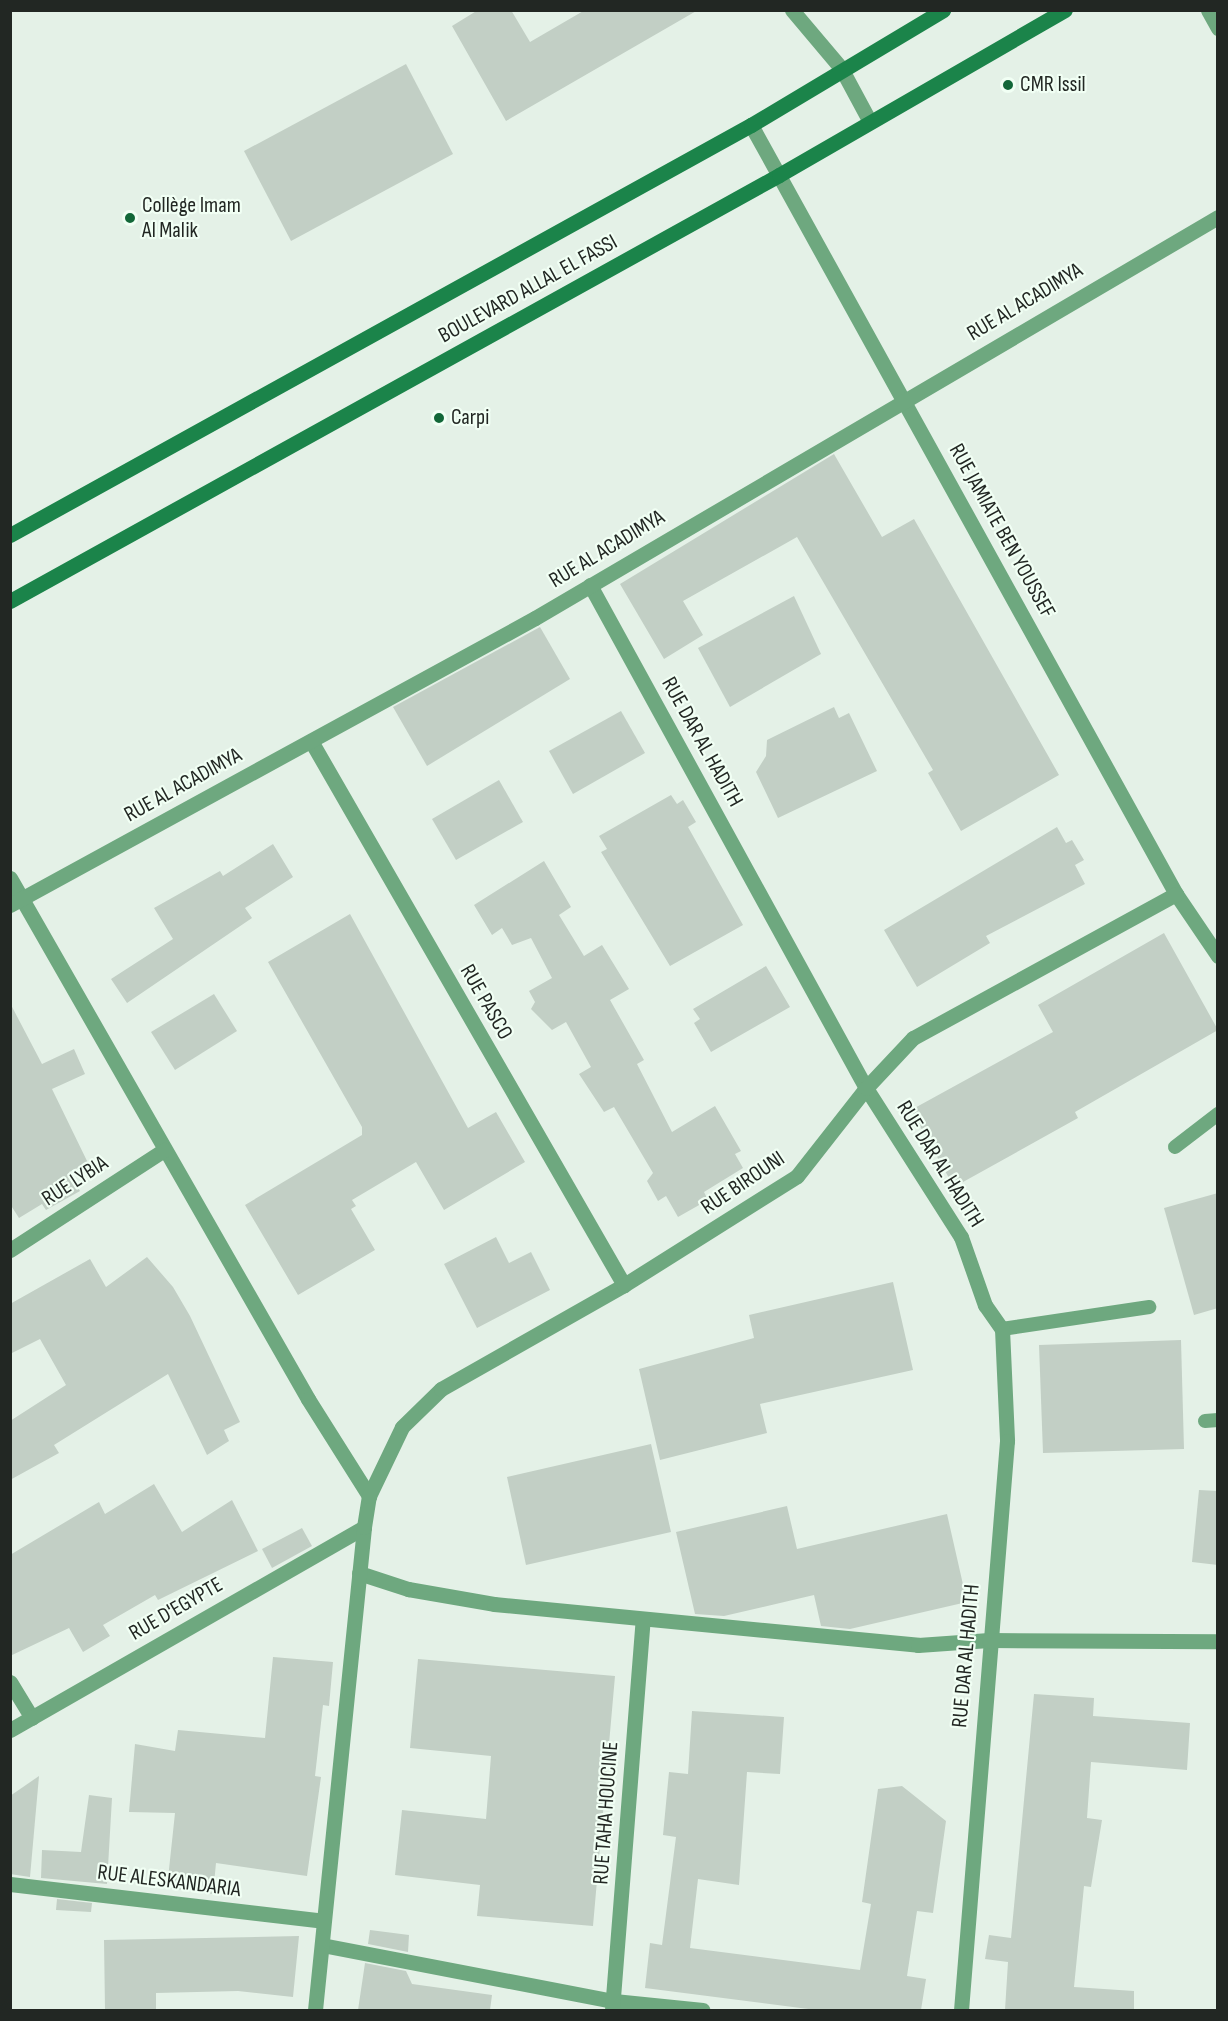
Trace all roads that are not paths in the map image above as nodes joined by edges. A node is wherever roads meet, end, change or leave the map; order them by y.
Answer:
1 (792, 10) edge
2 (943, 10) edge
3 (1065, 10) edge
4 (1208, 10) edge
5 (1218, 28) edge
6 (841, 68) junction
7 (869, 120) junction
8 (751, 125) junction
9 (780, 175) junction
10 (1218, 217) edge
11 (904, 400) junction
12 (10, 535) edge
13 (590, 585) junction
14 (10, 602) edge
15 (311, 741) junction
16 (10, 878) edge
17 (1176, 894) junction
18 (16, 902) edge
19 (1218, 956) edge
20 (866, 1088) junction
21 (1218, 1114) edge
22 (1175, 1147) dead end
23 (164, 1150) junction
24 (10, 1250) edge
25 (624, 1285) junction
26 (1149, 1306) dead end
27 (1002, 1329) junction
28 (369, 1496) junction
29 (364, 1527) junction
30 (359, 1573) junction
31 (643, 1619) junction
32 (989, 1640) junction
33 (1218, 1641) edge
34 (10, 1682) edge
35 (33, 1718) junction
36 (10, 1730) edge
37 (10, 1884) edge
38 (323, 1922) junction
39 (322, 1945) junction
40 (613, 2006) edge
41 (315, 2010) edge
42 (703, 2010) edge
43 (961, 2010) edge

1 - 6 street
2 - 6 main road, BOULEVARD ALLAL EL FASSI
3 - 7 main road, BOULEVARD ALLAL EL FASSI
4 - 5 street
6 - 7 street
6 - 8 main road, BOULEVARD ALLAL EL FASSI
7 - 9 main road, BOULEVARD ALLAL EL FASSI
8 - 9 street, RUE JAMIATE BEN YOUSSEF
8 - 12 main road, BOULEVARD ALLAL EL FASSI
9 - 11 street, RUE JAMIATE BEN YOUSSEF
9 - 14 main road, BOULEVARD ALLAL EL FASSI
10 - 11 street, RUE AL ACADIMYA
11 - 13 street, RUE AL ACADIMYA
11 - 17 street, RUE JAMIATE BEN YOUSSEF
13 - 15 street, RUE AL ACADIMYA
13 - 20 street, RUE DAR AL HADITH
15 - 18 street, RUE AL ACADIMYA
15 - 25 street, RUE PASCO
16 - 18 street
17 - 19 street, RUE JAMIATE BEN YOUSSEF
17 - 20 street, RUE BIROUNI
18 - 23 street
20 - 25 street, RUE BIROUNI
20 - 27 street, RUE DAR AL HADITH
21 - 22 lane
23 - 24 street, RUE LYBIA
23 - 28 street
25 - 28 street, RUE BIROUNI
26 - 27 lane
27 - 32 street, RUE DAR AL HADITH
28 - 29 street, RUE BIROUNI
29 - 30 street, RUE BIROUNI
29 - 35 street, RUE D'EGYPTE
30 - 31 street
30 - 38 street, RUE BIROUNI
31 - 32 street
31 - 40 street, RUE TAHA HOUCINE
32 - 33 street
32 - 43 street, RUE DAR AL HADITH
34 - 35 street
35 - 36 street, RUE D'EGYPTE
37 - 38 street, RUE ALESKANDARIA
38 - 39 street, RUE BIROUNI
39 - 40 street
39 - 41 street, RUE BIROUNI
40 - 42 street

